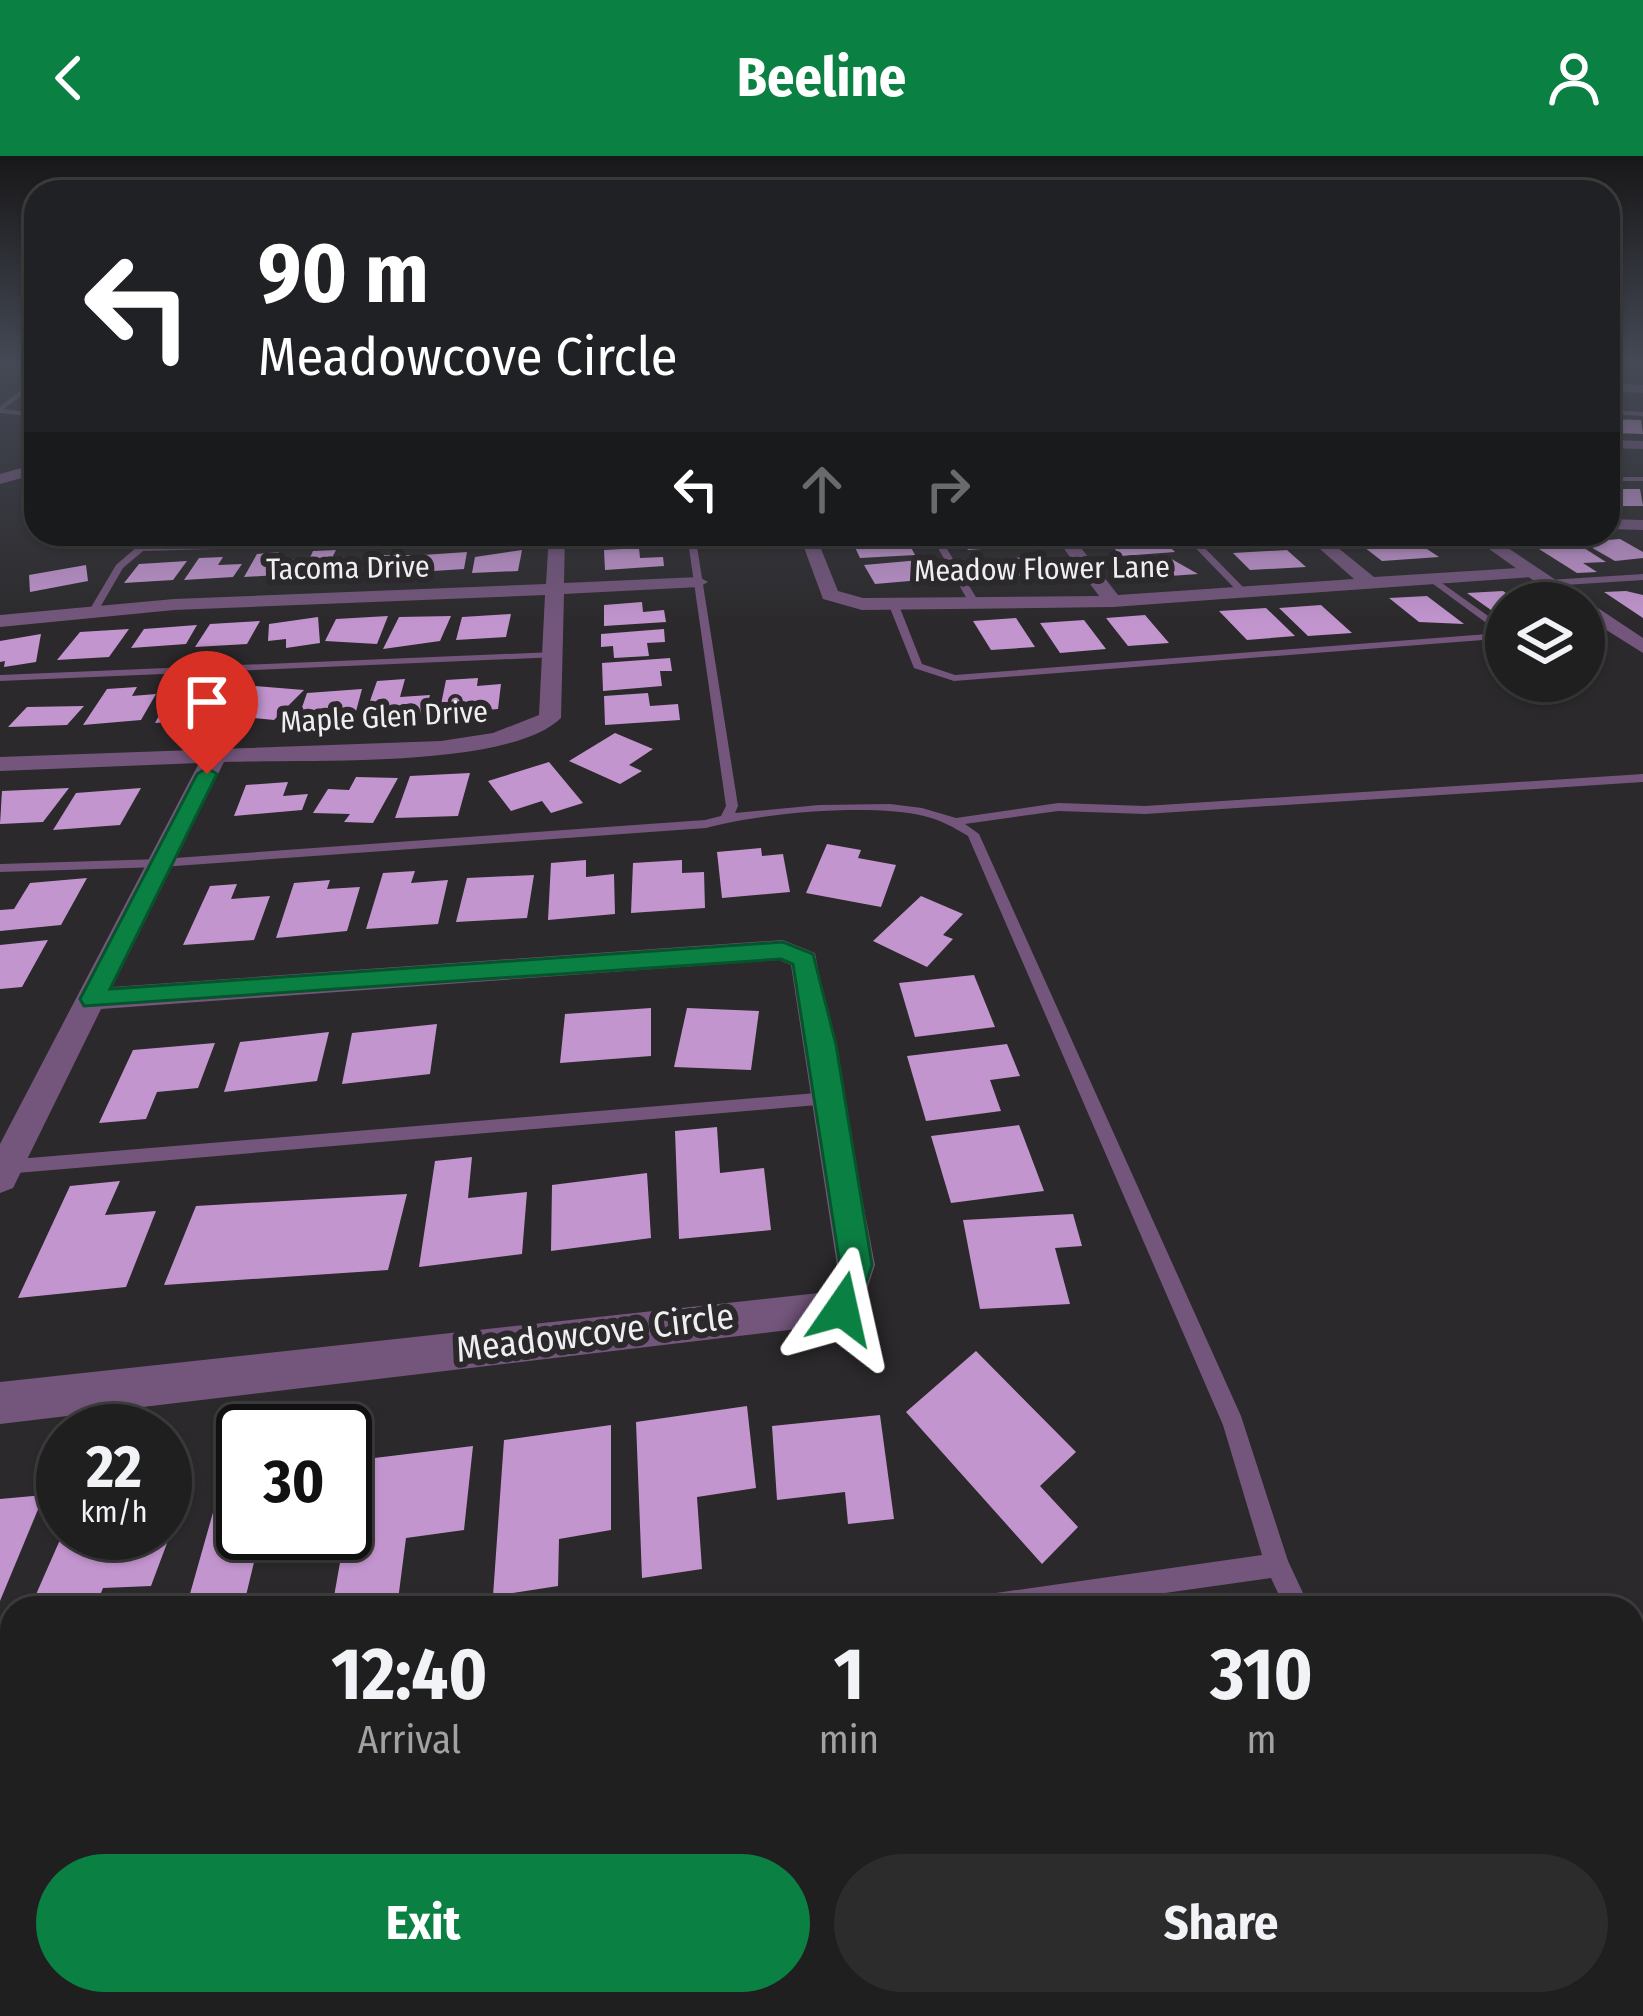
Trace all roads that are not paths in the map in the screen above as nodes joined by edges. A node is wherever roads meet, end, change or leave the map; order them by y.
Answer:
1 (143, 546) edge
2 (210, 546) edge
3 (557, 546) edge
4 (694, 546) edge
5 (812, 546) edge
6 (941, 546) edge
7 (1070, 546) edge
8 (1198, 546) edge
9 (1325, 546) edge
10 (1493, 546) edge
11 (141, 548) junction
12 (1643, 577) edge
13 (1540, 578) junction
14 (1432, 579) junction
15 (698, 582) junction
16 (1546, 582) edge
17 (1370, 584) junction
18 (557, 591) junction
19 (1243, 592) junction
20 (972, 599) junction
21 (1113, 601) junction
22 (893, 603) junction
23 (95, 609) junction
24 (0, 621) edge
25 (1605, 621) edge
26 (1643, 647) edge
27 (554, 655) junction
28 (0, 678) edge
29 (215, 756) junction
30 (0, 764) edge
31 (1643, 778) edge
32 (726, 818) junction
33 (958, 820) junction
34 (161, 863) junction
35 (0, 868) edge
36 (93, 999) junction
37 (829, 1098) junction
38 (3, 1173) edge
39 (0, 1403) edge
40 (1277, 1564) junction
41 (1057, 1596) edge
42 (1292, 1596) edge

1 - 11 lane
2 - 11 lane
3 - 18 street
4 - 15 lane
5 - 22 street, Meadow Flower Lane
6 - 20 lane
7 - 21 street
8 - 19 lane
9 - 17 street
10 - 13 street
11 - 23 lane
12 - 13 lane
13 - 14 street, Meadow Flower Lane
13 - 16 street
14 - 17 street, Meadow Flower Lane
14 - 22 lane
15 - 18 street, Tacoma Drive
15 - 32 lane
17 - 19 street, Meadow Flower Lane
18 - 23 street, Tacoma Drive
18 - 27 street
19 - 21 street, Meadow Flower Lane
20 - 21 street, Meadow Flower Lane
20 - 22 street, Meadow Flower Lane
23 - 24 street, Tacoma Drive
25 - 26 street
27 - 28 lane
27 - 29 street, Maple Glen Drive
29 - 30 street, Maple Glen Drive
29 - 34 street
31 - 33 lane
32 - 33 lane
32 - 34 lane
33 - 40 lane
34 - 35 lane
34 - 36 street
36 - 37 street, Meadowcove Circle
36 - 38 street
37 - 38 lane
37 - 39 street, Meadowcove Circle
40 - 41 lane
40 - 42 lane

